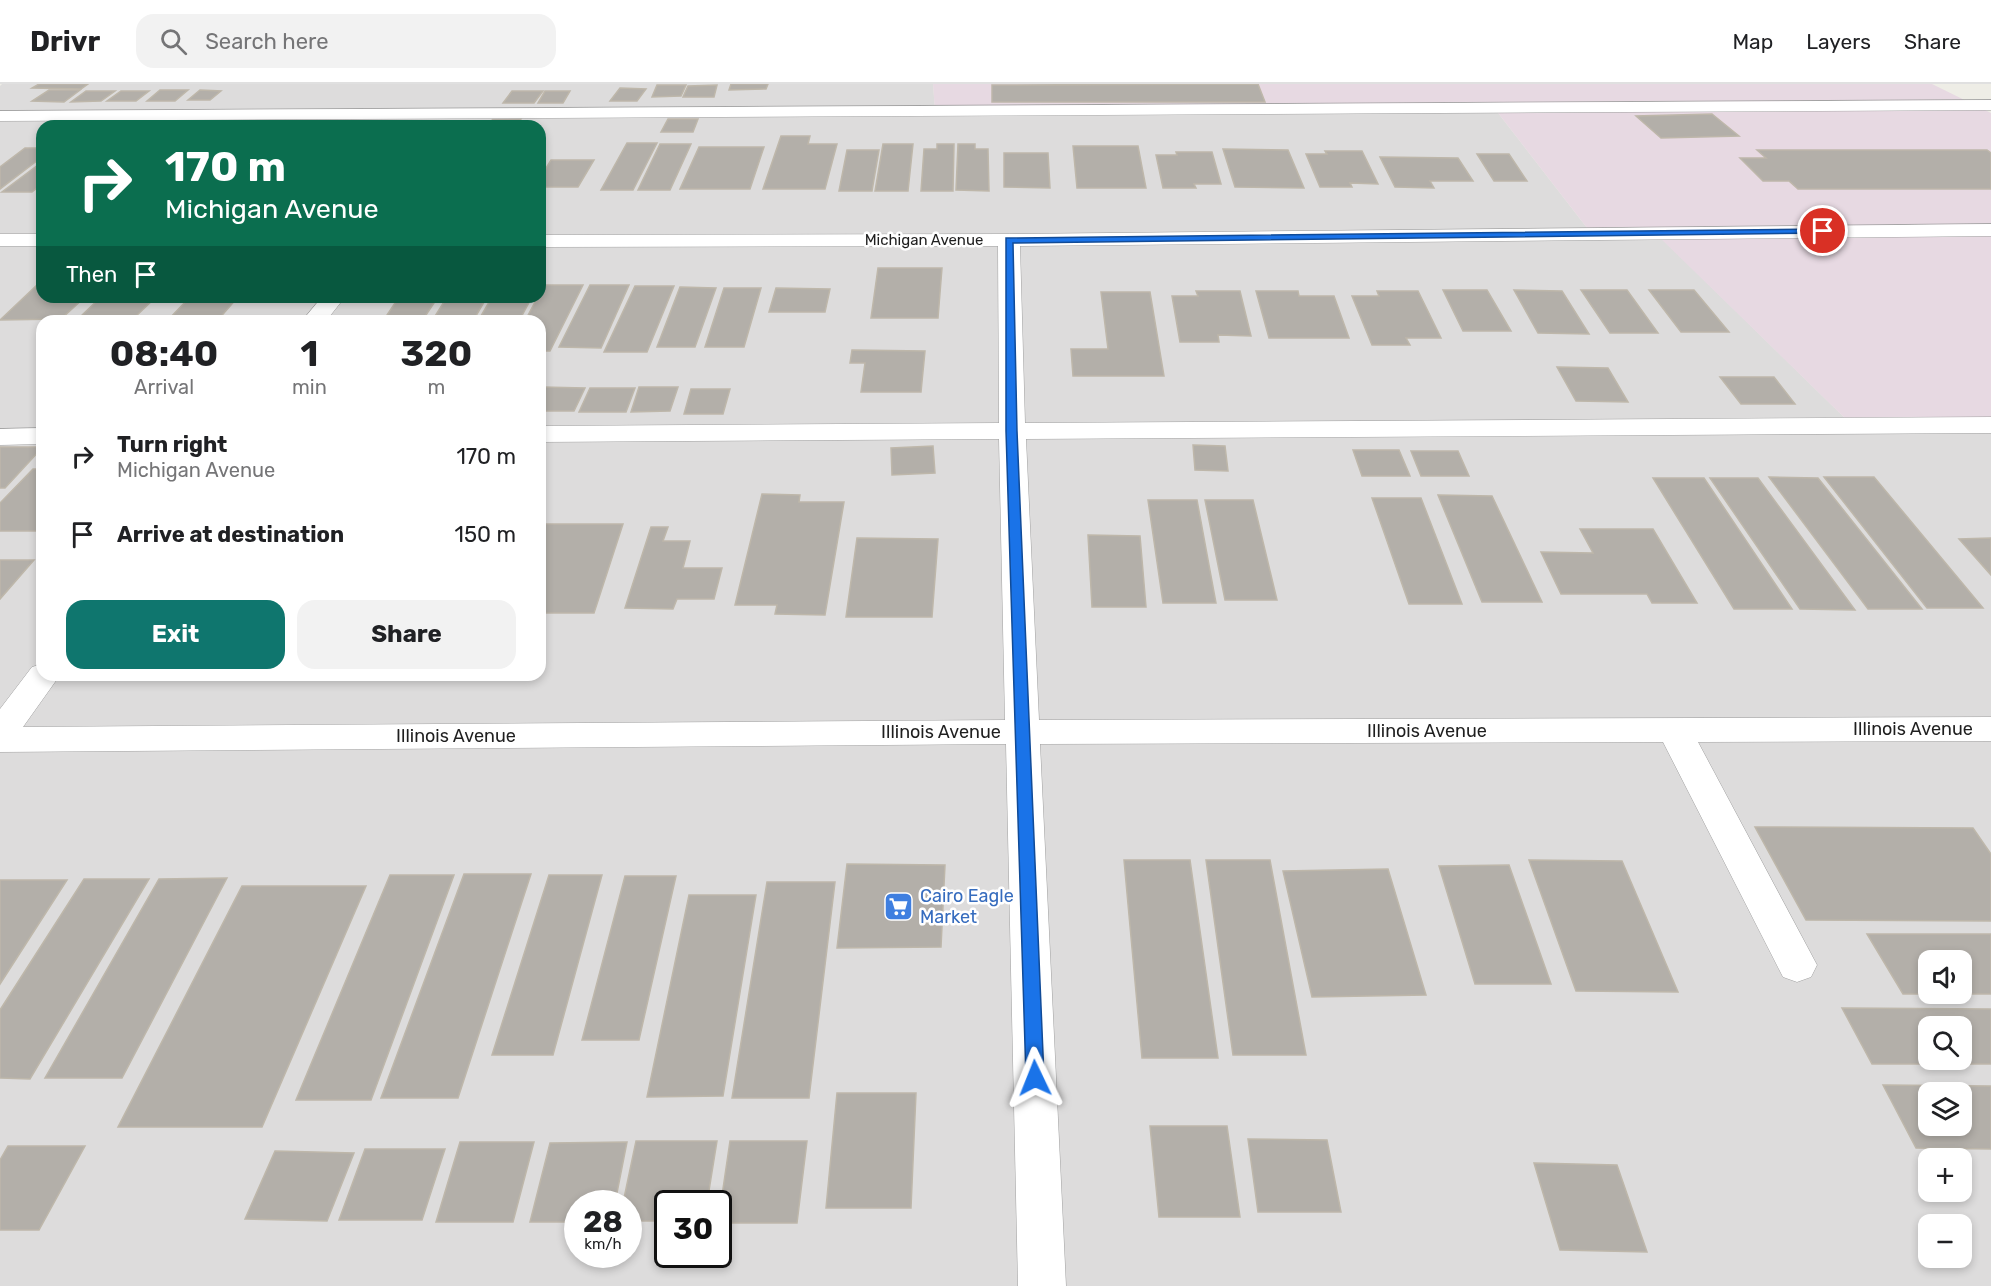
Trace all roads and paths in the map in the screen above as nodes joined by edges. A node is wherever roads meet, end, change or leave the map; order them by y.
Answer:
1 (1971, 89) dead end
2 (1718, 92) dead end
3 (1991, 99) edge
4 (1991, 105) edge
5 (1734, 107) junction
6 (0, 116) edge
7 (1991, 230) edge
8 (0, 240) edge
9 (36, 240) edge
10 (1009, 240) junction
11 (546, 241) edge
12 (329, 303) edge
13 (319, 315) edge
14 (1991, 425) edge
15 (1012, 431) junction
16 (546, 434) edge
17 (0, 436) edge
18 (36, 436) edge
19 (40, 681) edge
20 (1991, 729) edge
21 (1674, 730) junction
22 (1024, 732) junction
23 (0, 734) edge
24 (0, 740) edge
25 (1797, 965) dead end
26 (1042, 1286) edge

1 - 3 street
2 - 5 street
4 - 5 street
5 - 6 street
7 - 10 street, Michigan Avenue
8 - 9 street
10 - 11 street, Michigan Avenue
10 - 15 street
12 - 13 street
14 - 15 street
15 - 16 street
15 - 22 street
17 - 18 street
19 - 23 street
20 - 21 street, Illinois Avenue
21 - 22 street, Illinois Avenue
21 - 25 street
22 - 24 street, Illinois Avenue
22 - 26 street

